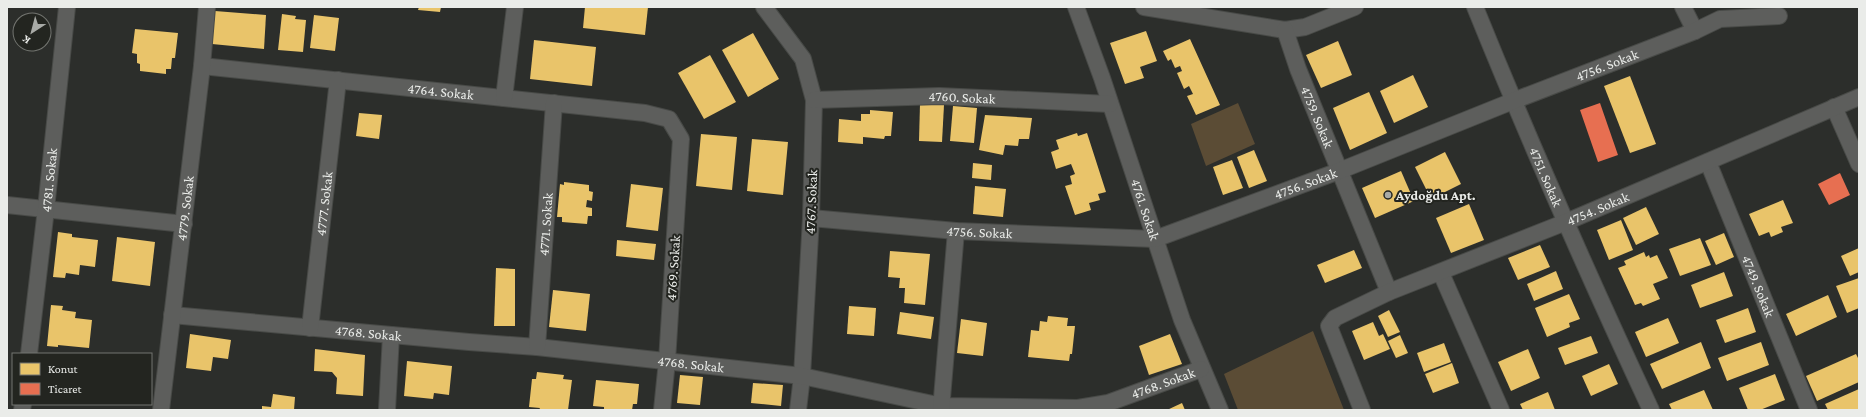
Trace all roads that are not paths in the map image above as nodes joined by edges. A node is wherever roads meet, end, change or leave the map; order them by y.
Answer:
1 (67, 7) edge
2 (208, 7) edge
3 (515, 7) edge
4 (764, 7) edge
5 (1076, 7) edge
6 (1144, 7) edge
7 (1355, 7) edge
8 (1475, 7) edge
9 (1683, 7) edge
10 (1779, 16) dead end
11 (1285, 30) junction
12 (1695, 31) junction
13 (202, 66) junction
14 (338, 80) junction
15 (1859, 96) edge
16 (504, 98) junction
17 (814, 100) junction
18 (1512, 101) junction
19 (554, 103) junction
20 (1110, 104) junction
21 (1834, 107) junction
22 (675, 127) joint
23 (1708, 162) junction
24 (1859, 164) edge
25 (1339, 171) junction
26 (7, 205) edge
27 (46, 209) junction
28 (811, 218) junction
29 (1566, 222) junction
30 (184, 224) junction
31 (956, 231) junction
32 (1155, 239) junction
33 (1441, 273) junction
34 (1389, 292) junction
35 (172, 315) junction
36 (310, 328) junction
37 (391, 335) junction
38 (537, 347) junction
39 (29, 353) edge
40 (667, 361) junction
41 (1201, 369) junction
42 (802, 376) junction
43 (941, 408) edge
44 (1079, 409) edge
45 (161, 410) edge
46 (387, 410) edge
47 (662, 410) edge
48 (798, 410) edge
49 (1220, 410) edge
50 (1362, 410) edge
51 (1501, 410) edge
52 (1651, 410) edge
53 (1809, 410) edge

1 - 27 street, 4781. Sokak
2 - 13 street, 4779. Sokak
3 - 16 street
4 - 17 street, 4767. Sokak
5 - 20 street, 4761. Sokak
6 - 11 street
7 - 11 street
8 - 18 street, 4751. Sokak
9 - 12 street
10 - 12 street, 4756. Sokak
11 - 25 street, 4759. Sokak
12 - 18 street, 4756. Sokak
13 - 14 street, 4764. Sokak
13 - 30 street, 4779. Sokak
14 - 16 street, 4764. Sokak
14 - 36 street, 4777. Sokak
15 - 21 street, 4754. Sokak
16 - 19 street, 4764. Sokak
17 - 20 street, 4760. Sokak
17 - 28 street, 4767. Sokak
18 - 25 street, 4756. Sokak
18 - 29 street, 4751. Sokak
19 - 22 street, 4764. Sokak
19 - 38 street, 4771. Sokak
20 - 32 street, 4761. Sokak
21 - 23 street, 4754. Sokak
21 - 24 street
22 - 40 street, 4769. Sokak
23 - 29 street, 4754. Sokak
23 - 53 street, 4749. Sokak
25 - 32 street, 4756. Sokak
25 - 34 street, 4759. Sokak
26 - 27 street
27 - 30 street
27 - 39 street, 4781. Sokak
28 - 31 street, 4756. Sokak
28 - 42 street, 4767. Sokak
29 - 33 street, 4754. Sokak
29 - 52 street, 4751. Sokak
30 - 35 street, 4779. Sokak
31 - 32 street, 4756. Sokak
31 - 43 street
32 - 41 street, 4761. Sokak
33 - 34 street, 4754. Sokak
33 - 51 street
34 - 50 street, 4754. Sokak
35 - 36 street, 4768. Sokak
35 - 45 street, 4779. Sokak
36 - 37 street, 4768. Sokak
37 - 38 street, 4768. Sokak
37 - 46 street
38 - 40 street, 4768. Sokak
40 - 42 street, 4768. Sokak
40 - 47 street, 4769. Sokak
41 - 44 street, 4768. Sokak
41 - 49 street, 4761. Sokak
42 - 43 street, 4768. Sokak
42 - 48 street, 4767. Sokak
43 - 44 street, 4768. Sokak

